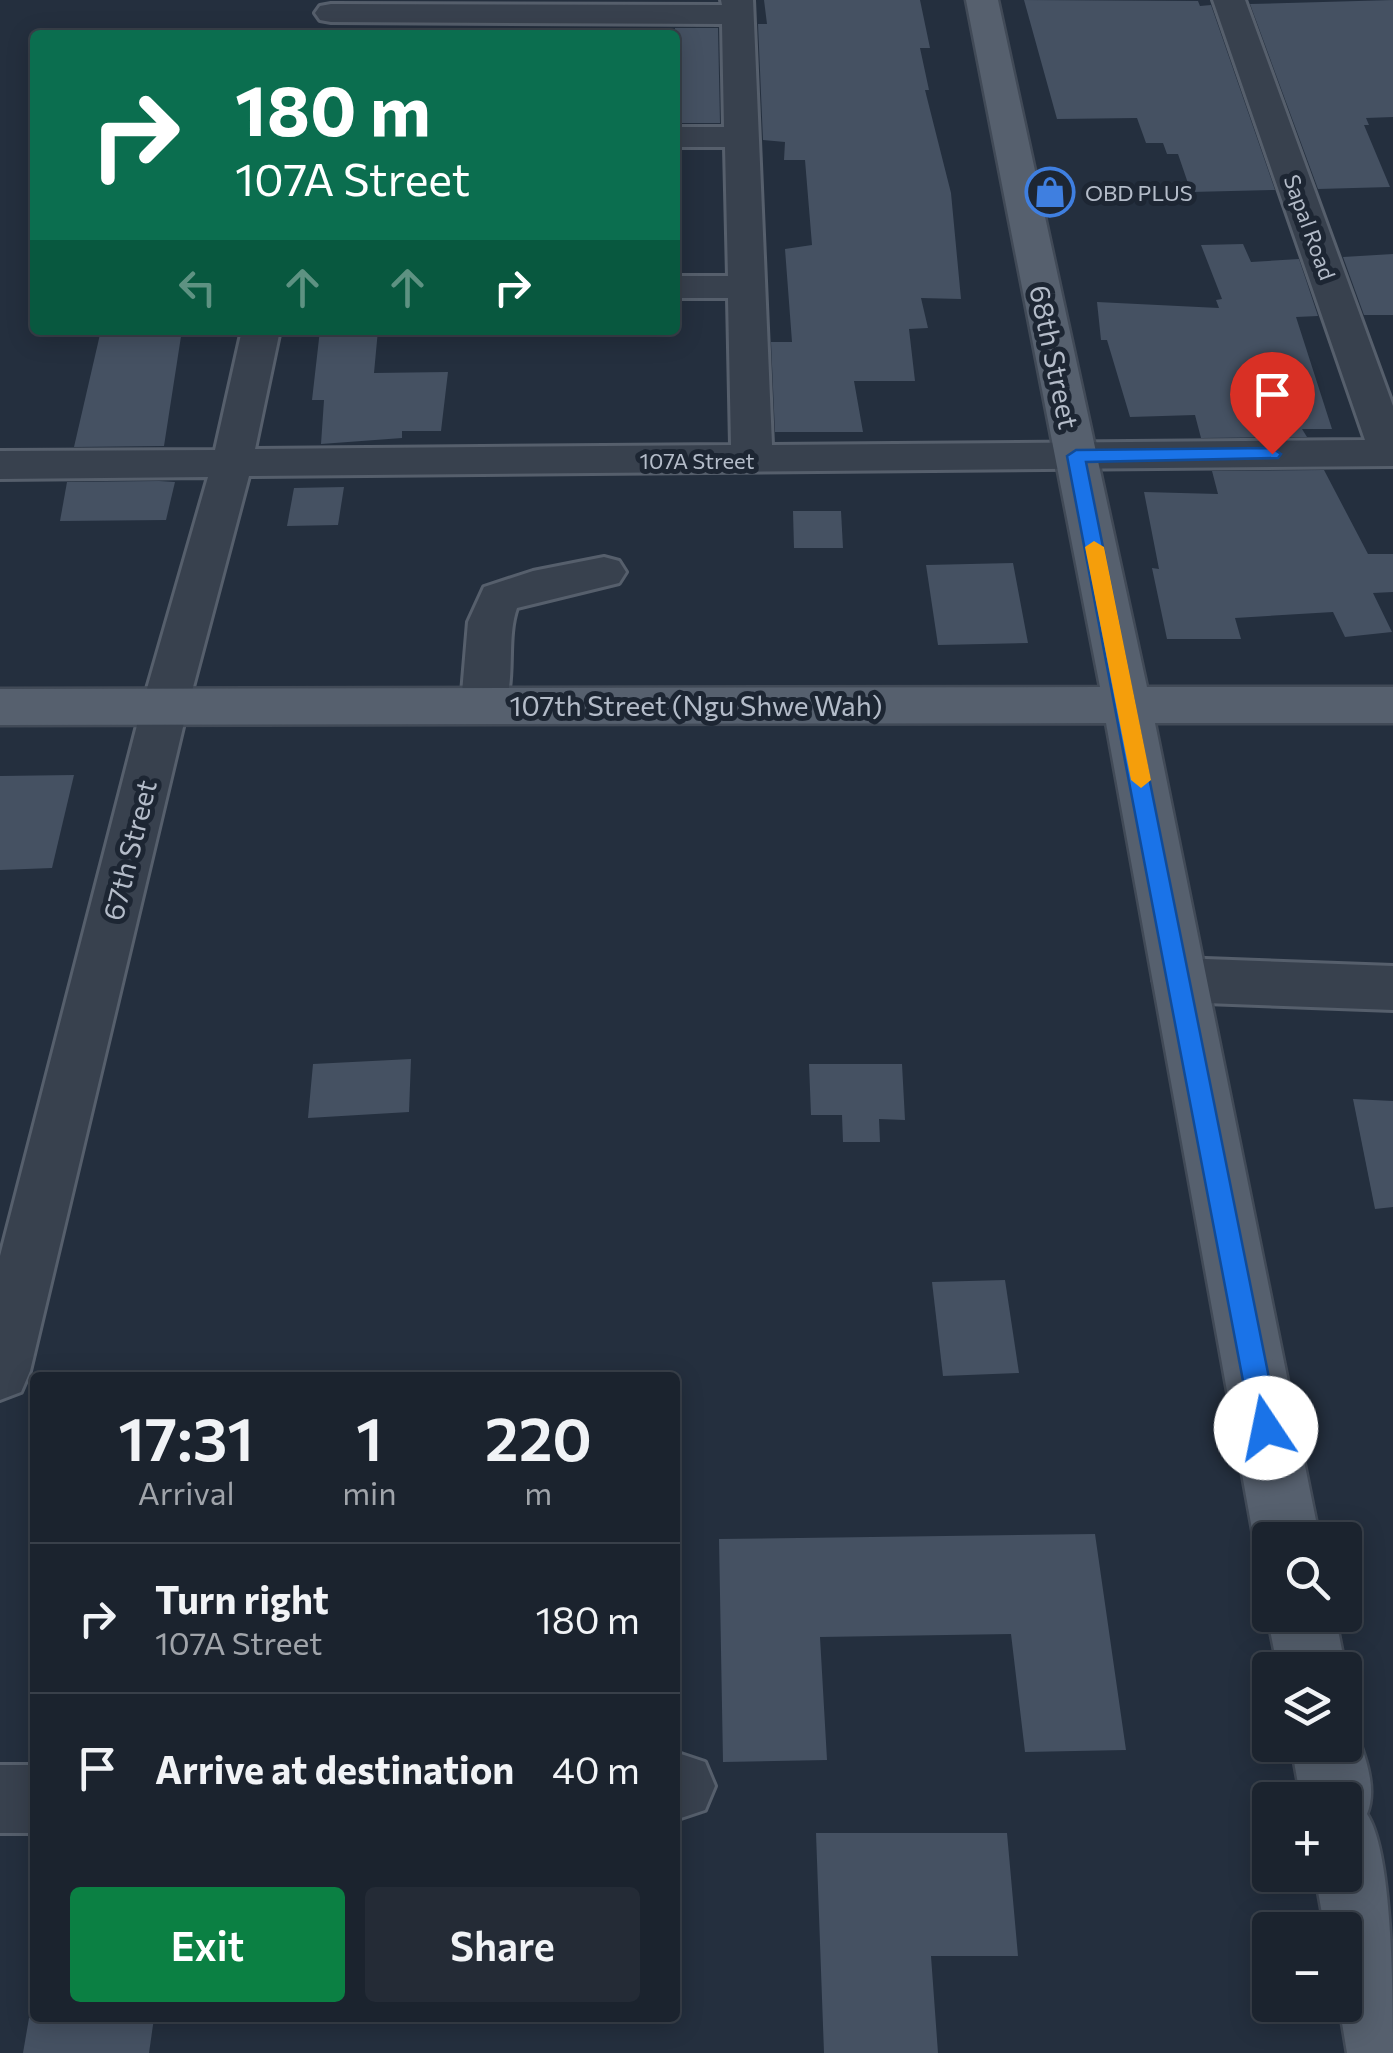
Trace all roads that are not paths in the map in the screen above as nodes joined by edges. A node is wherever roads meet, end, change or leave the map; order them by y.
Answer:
1 (982, 0) edge
2 (1230, 0) edge
3 (737, 8) edge
4 (330, 16) edge
5 (680, 137) edge
6 (741, 138) junction
7 (680, 287) edge
8 (746, 287) junction
9 (260, 335) edge
10 (1392, 453) edge
11 (1076, 456) junction
12 (752, 460) junction
13 (232, 463) junction
14 (0, 465) edge
15 (604, 572) dead end
16 (1126, 704) junction
17 (1393, 704) edge
18 (484, 705) junction
19 (165, 706) junction
20 (0, 707) edge
21 (1179, 980) junction
22 (1393, 988) edge
23 (0, 1371) edge
24 (1284, 1522) edge
25 (30, 1799) edge
26 (0, 1800) edge
27 (1355, 1892) edge
28 (1386, 2053) edge

1 - 11 main road, 68th Street
2 - 10 street, Sapal Road
3 - 4 street
3 - 6 street
5 - 6 street
6 - 8 street
7 - 8 street
8 - 12 street
9 - 13 street, 67th Street
10 - 11 street, 107A Street
11 - 12 street, 107A Street
11 - 16 main road, 68th Street
12 - 13 street, 107A Street
13 - 14 street, 107A Street
13 - 19 street, 67th Street
15 - 18 street
16 - 17 main road, 107th Street (Ngu Shwe Wah)
16 - 18 main road, 107th Street (Ngu Shwe Wah)
16 - 21 main road, 68th Street
18 - 19 main road, 107th Street (Ngu Shwe Wah)
19 - 20 main road, 107th Street (Ngu Shwe Wah)
19 - 23 street, 67th Street
21 - 22 street
21 - 24 main road, 68th Street
25 - 26 street
27 - 28 main road

